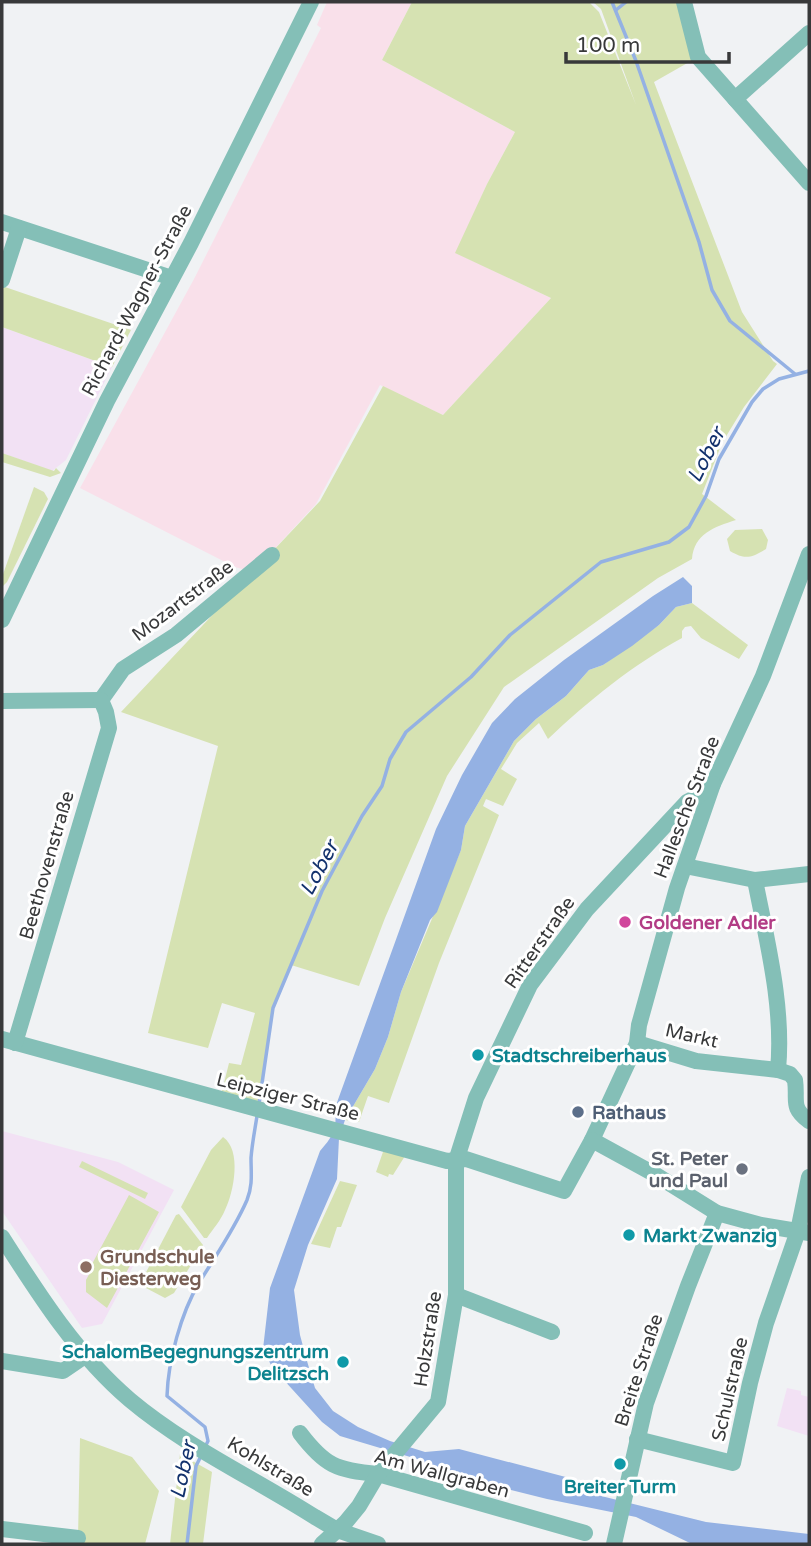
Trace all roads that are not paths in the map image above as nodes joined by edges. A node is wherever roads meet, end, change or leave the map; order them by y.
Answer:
1 (311, 2) edge
2 (684, 2) edge
3 (809, 33) edge
4 (735, 99) junction
5 (809, 183) edge
6 (2, 222) edge
7 (19, 228) junction
8 (172, 278) junction
9 (2, 280) edge
10 (809, 554) edge
11 (272, 555) dead end
12 (2, 620) edge
13 (100, 700) junction
14 (2, 701) edge
15 (713, 785) junction
16 (685, 866) junction
17 (809, 874) edge
18 (755, 880) junction
19 (9, 1041) edge
20 (637, 1043) junction
21 (778, 1070) junction
22 (809, 1121) edge
23 (592, 1140) junction
24 (456, 1161) junction
25 (809, 1177) edge
26 (564, 1191) joint
27 (717, 1213) junction
28 (803, 1232) edge
29 (2, 1237) edge
30 (456, 1295) junction
31 (552, 1332) dead end
32 (85, 1356) junction
33 (2, 1361) edge
34 (300, 1433) dead end
35 (637, 1439) junction
36 (378, 1474) junction
37 (2, 1529) edge
38 (337, 1530) junction
39 (585, 1533) dead end
40 (78, 1538) dead end
41 (321, 1544) edge
42 (378, 1544) edge
43 (614, 1544) edge

1 - 8 street, Richard-Wagner-Straße
2 - 4 street
3 - 4 street
4 - 5 street
6 - 7 street
7 - 8 street
7 - 9 street
8 - 12 street, Richard-Wagner-Straße
10 - 15 street, Hallesche Straße
11 - 13 street, Mozartstraße
13 - 14 street
13 - 19 street, Beethovenstraße
15 - 16 street, Hallesche Straße
15 - 24 street, Ritterstraße
16 - 18 street
16 - 20 street, Hallesche Straße
17 - 18 street
18 - 21 street
19 - 24 street, Leipziger Straße
20 - 21 street, Markt
20 - 23 street, Markt
21 - 22 street
23 - 26 street, Markt
23 - 27 street
24 - 26 street, Leipziger Straße
24 - 30 street, Holzstraße
25 - 28 street, Schulstraße
27 - 28 street
27 - 35 street, Breite Straße
28 - 35 street, Schulstraße
29 - 32 street, Kohlstraße
30 - 31 street
30 - 36 street, Holzstraße
32 - 33 street
32 - 38 street, Kohlstraße
34 - 36 street, Am Wallgraben
35 - 43 street, Breite Straße
36 - 38 street, Holzstraße
36 - 39 street, Am Wallgraben
37 - 40 street
38 - 41 street, Holzstraße
38 - 42 street, Kohlstraße

